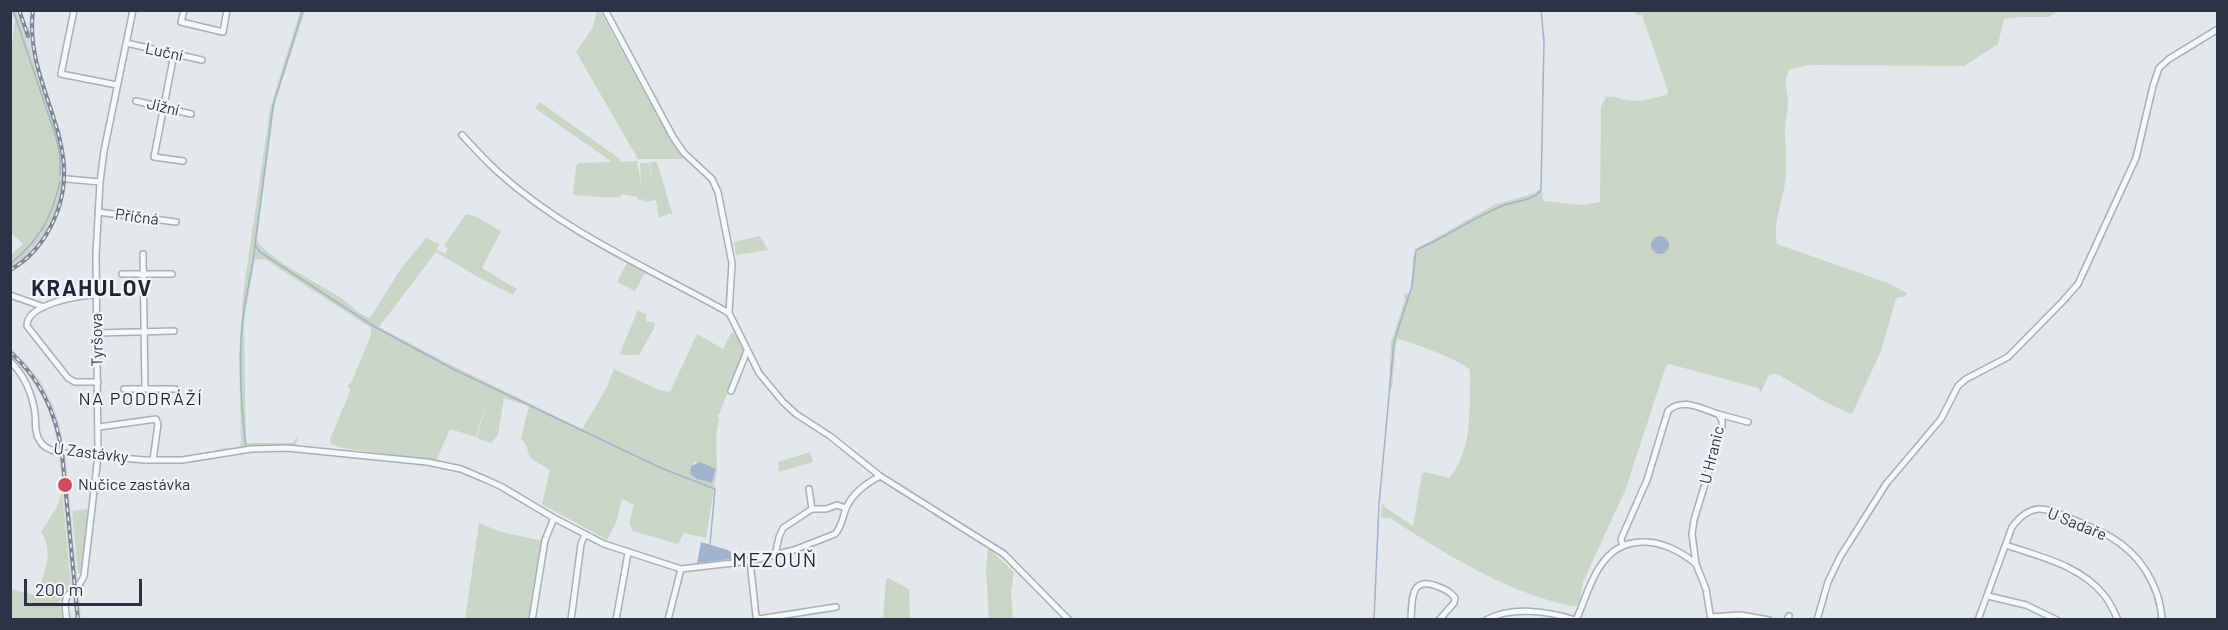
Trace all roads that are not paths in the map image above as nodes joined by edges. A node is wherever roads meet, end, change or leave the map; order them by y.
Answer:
1 (74, 10) edge
2 (133, 10) edge
3 (184, 10) edge
4 (227, 10) edge
5 (605, 10) edge
6 (2217, 29) edge
7 (126, 44) junction
8 (174, 54) junction
9 (202, 60) dead end
10 (117, 85) junction
11 (136, 101) dead end
12 (163, 107) junction
13 (191, 114) dead end
14 (462, 135) dead end
15 (183, 161) dead end
16 (67, 179) dead end
17 (100, 182) junction
18 (98, 212) junction
19 (176, 222) dead end
20 (143, 254) dead end
21 (122, 274) dead end
22 (144, 274) junction
23 (172, 274) dead end
24 (96, 295) junction
25 (10, 296) edge
26 (44, 308) junction
27 (729, 313) junction
28 (174, 331) dead end
29 (145, 332) junction
30 (97, 333) junction
31 (747, 351) junction
32 (10, 362) edge
33 (98, 382) junction
34 (175, 388) dead end
35 (124, 389) dead end
36 (145, 389) junction
37 (731, 391) dead end
38 (1718, 414) junction
39 (1748, 422) dead end
40 (99, 427) junction
41 (98, 456) junction
42 (153, 460) junction
43 (880, 476) junction
44 (809, 489) dead end
45 (846, 508) junction
46 (812, 509) junction
47 (554, 518) junction
48 (585, 535) junction
49 (2006, 545) junction
50 (1623, 546) junction
51 (628, 553) junction
52 (775, 555) junction
53 (750, 561) junction
54 (1696, 564) junction
55 (681, 569) junction
56 (1988, 596) junction
57 (836, 607) dead end
58 (1711, 618) edge
59 (67, 620) edge
60 (532, 620) edge
61 (571, 620) edge
62 (616, 620) edge
63 (668, 620) edge
64 (1069, 620) edge
65 (1411, 620) edge
66 (1439, 620) edge
67 (1486, 620) edge
68 (1576, 620) edge
69 (1768, 620) edge
70 (1817, 620) edge
71 (1978, 620) edge
72 (2057, 620) edge
73 (2118, 620) edge
74 (2162, 620) edge

1 - 10 street
2 - 7 street, Tyršova
3 - 4 street
5 - 27 street
6 - 70 street
7 - 8 street, Luční
7 - 10 street, Tyršova
8 - 9 street, Luční
8 - 12 street
10 - 17 street, Tyršova
11 - 12 street, Jižní
12 - 13 street, Jižní
12 - 15 street
14 - 27 street
16 - 17 street
17 - 18 street, Tyršova
18 - 19 street, Příčná
18 - 24 street, Tyršova
20 - 22 street
21 - 22 street
22 - 23 street
22 - 29 street
24 - 26 street
24 - 30 street, Tyršova
25 - 26 street
26 - 33 street
27 - 31 street
28 - 29 street
29 - 30 street
29 - 36 street
30 - 33 street, Tyršova
31 - 37 street
31 - 43 street
32 - 41 street, U Zastávky
33 - 40 street, Tyršova
34 - 36 street
35 - 36 street
38 - 39 street
38 - 50 street, U Hranic
38 - 54 street, U Hranic
40 - 41 street, Tyršova
40 - 42 street
41 - 42 street, U Zastávky
41 - 59 street, Tyršova
42 - 47 street, U Zastávky
43 - 45 street
43 - 64 street
44 - 46 street
45 - 46 street
45 - 52 street
46 - 52 street
47 - 48 street, U Zastávky
47 - 60 street
48 - 51 street, U Zastávky
48 - 61 street
49 - 56 street, U Sadaře
49 - 73 street
49 - 74 street, U Sadaře
50 - 54 street
50 - 68 street
51 - 55 street, U Zastávky
51 - 62 street
52 - 53 street
53 - 55 street
53 - 57 street
54 - 58 street, U Hranic
55 - 63 street
56 - 71 street, U Sadaře
56 - 72 street
58 - 69 street
65 - 66 street
67 - 68 street

